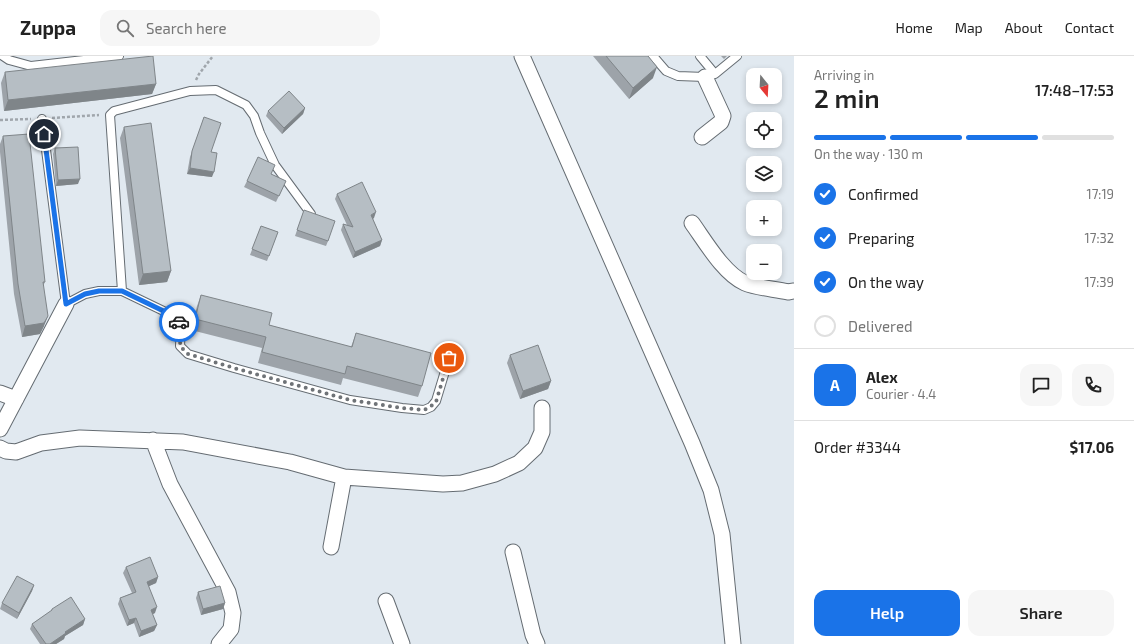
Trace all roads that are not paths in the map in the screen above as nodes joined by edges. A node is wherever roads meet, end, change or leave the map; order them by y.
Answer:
1 (2, 56) edge
2 (119, 56) edge
3 (522, 56) edge
4 (653, 56) edge
5 (700, 56) edge
6 (737, 56) edge
7 (710, 75) junction
8 (42, 119) dead end
9 (702, 137) dead end
10 (311, 214) edge
11 (692, 223) dead end
12 (122, 291) junction
13 (794, 291) edge
14 (66, 304) junction
15 (449, 358) dead end
16 (0, 393) edge
17 (16, 399) junction
18 (542, 408) dead end
19 (0, 429) edge
20 (153, 440) junction
21 (0, 448) edge
22 (344, 477) junction
23 (331, 547) dead end
24 (513, 552) dead end
25 (386, 601) dead end
26 (219, 644) edge
27 (402, 644) edge
28 (537, 644) edge
29 (733, 644) edge

1 - 2 lane
3 - 29 street
4 - 7 lane
5 - 7 lane
6 - 7 lane
7 - 9 street
8 - 14 lane
10 - 12 lane
11 - 13 street
12 - 14 lane
12 - 15 lane
14 - 17 street
16 - 17 street
17 - 19 street
18 - 22 street
20 - 21 street
20 - 22 street
20 - 26 street
22 - 23 street
24 - 28 street
25 - 27 street

